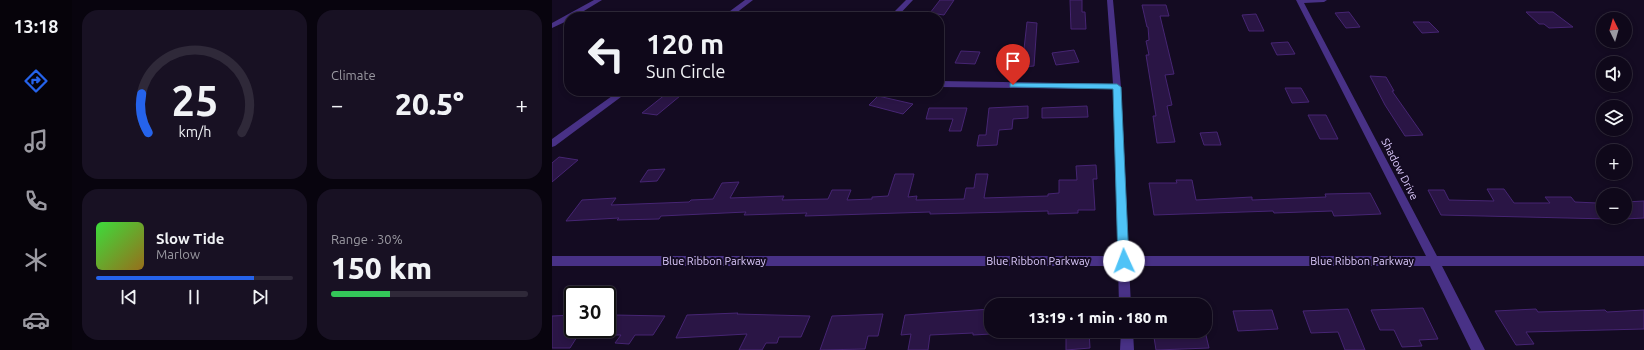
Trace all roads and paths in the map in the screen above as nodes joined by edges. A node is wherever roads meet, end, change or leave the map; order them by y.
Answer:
1 (599, 0) edge
2 (750, 0) edge
3 (910, 0) edge
4 (1110, 0) edge
5 (1300, 0) edge
6 (1324, 0) edge
7 (577, 12) edge
8 (733, 12) edge
9 (898, 12) edge
10 (564, 19) edge
11 (552, 26) edge
12 (944, 84) edge
13 (1117, 87) junction
14 (618, 96) edge
15 (552, 144) edge
16 (552, 261) edge
17 (1124, 261) junction
18 (1434, 261) junction
19 (1644, 261) edge
20 (1125, 298) edge
21 (1127, 338) edge
22 (1127, 350) edge
23 (1478, 350) edge

1 - 7 street
2 - 8 street
3 - 9 street
4 - 13 street
5 - 6 street
5 - 18 street, Shadow Drive
10 - 11 street
12 - 13 street
13 - 17 street
14 - 15 street
16 - 17 street, Blue Ribbon Parkway
17 - 18 street, Blue Ribbon Parkway
17 - 20 street
18 - 19 street, Blue Ribbon Parkway
18 - 23 street, Shadow Drive
21 - 22 street

